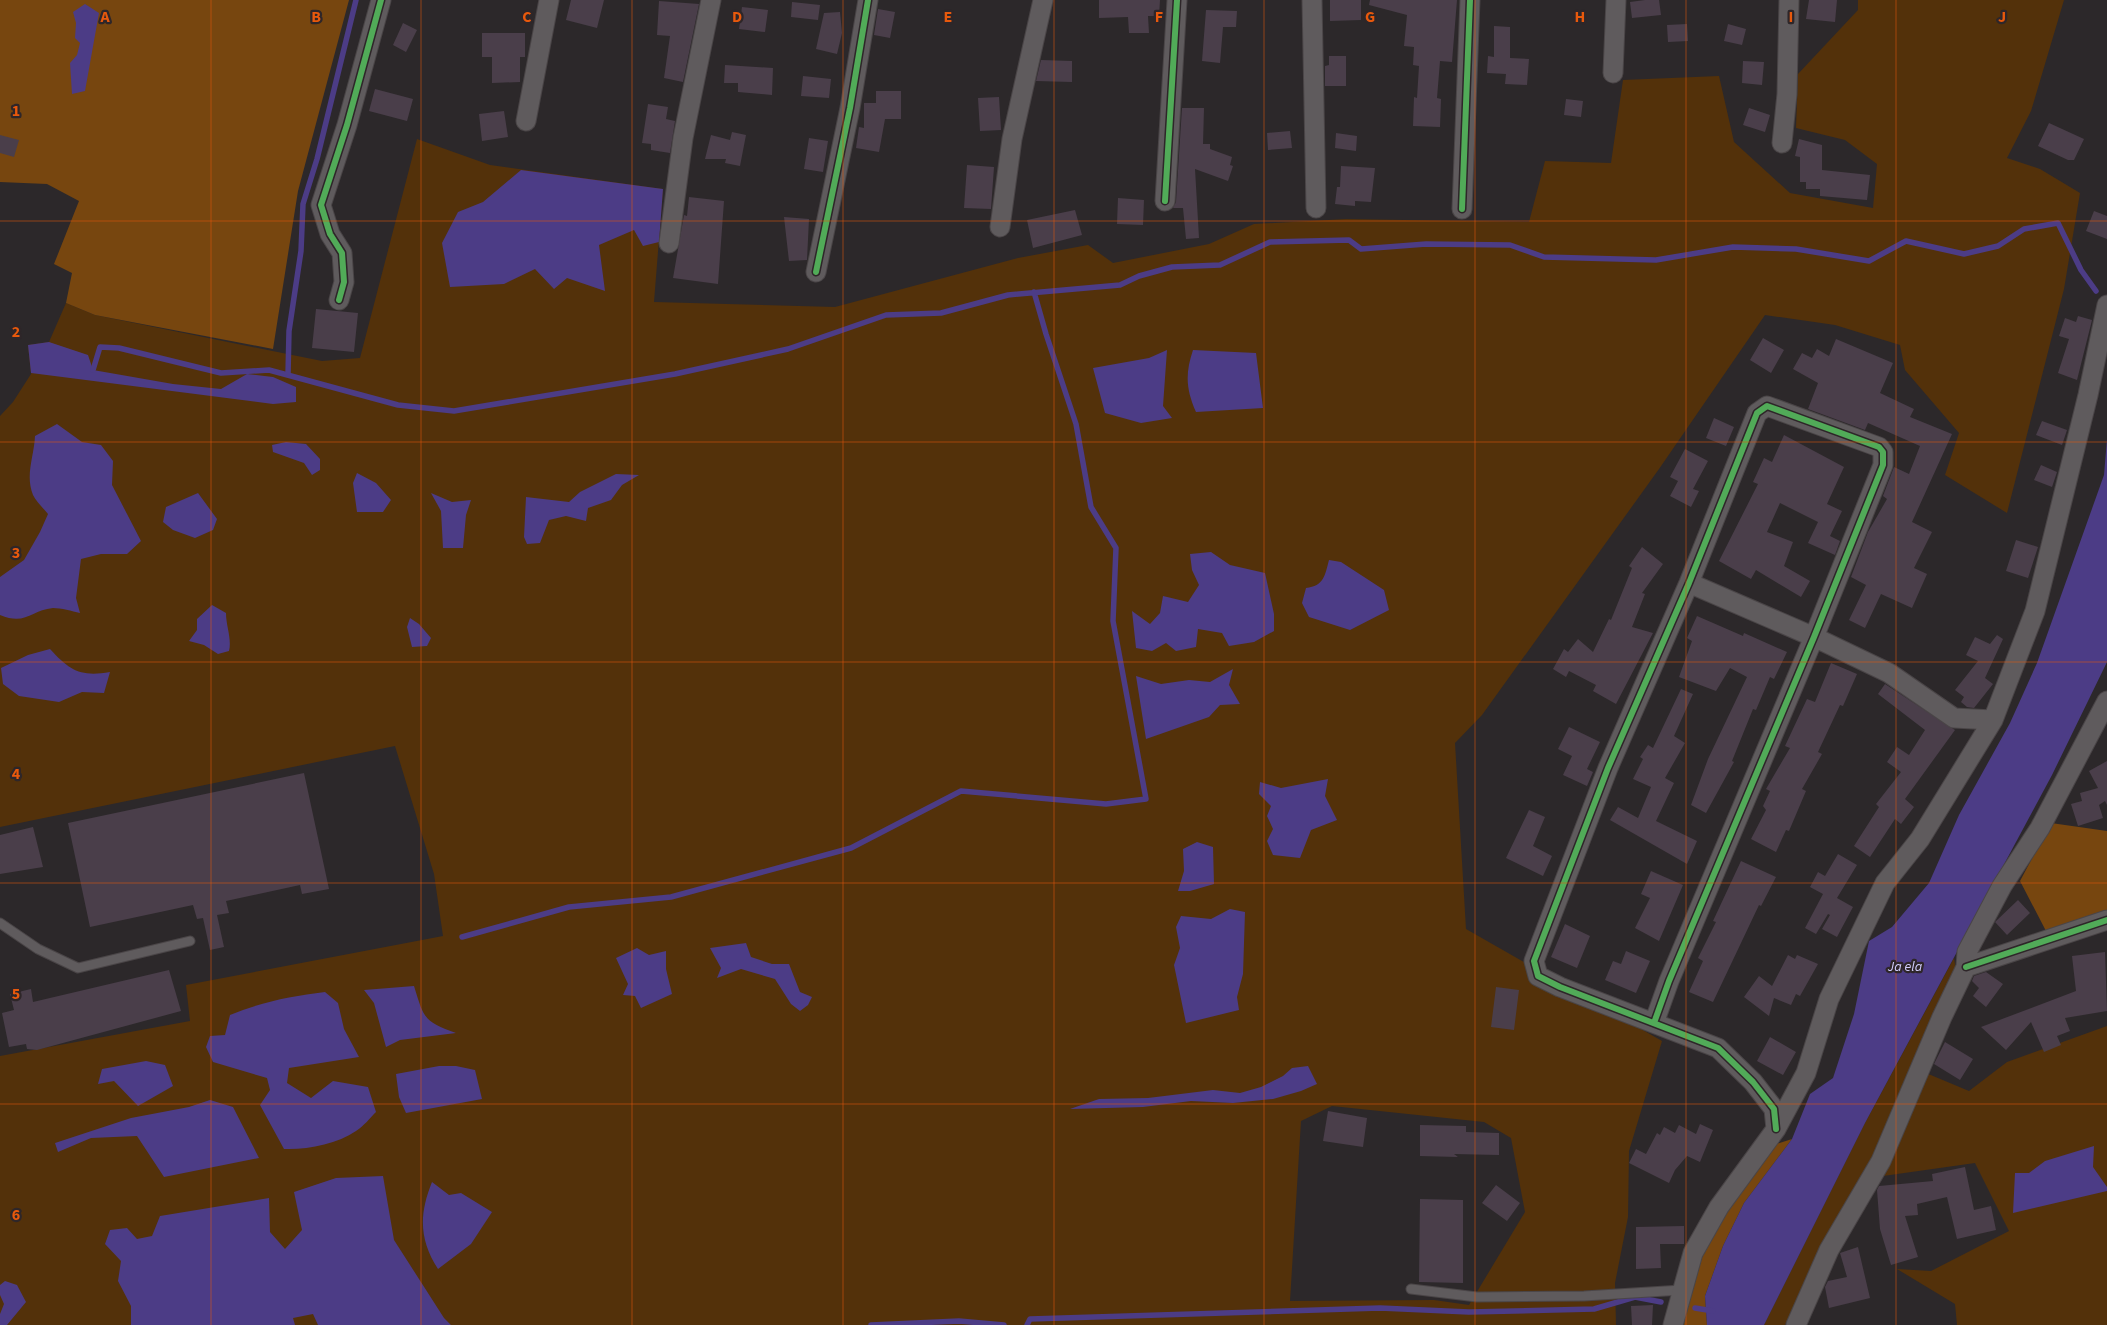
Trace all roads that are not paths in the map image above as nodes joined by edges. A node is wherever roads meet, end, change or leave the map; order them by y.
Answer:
1 (381, 0) edge
2 (549, 0) edge
3 (711, 0) edge
4 (868, 0) edge
5 (1042, 0) edge
6 (1177, 0) edge
7 (1312, 0) edge
8 (1470, 0) edge
9 (1616, 0) edge
10 (1789, 0) edge
11 (1613, 73) dead end
12 (526, 120) dead end
13 (1782, 143) dead end
14 (1165, 201) dead end
15 (1316, 208) dead end
16 (1462, 209) dead end
17 (1000, 227) dead end
18 (669, 243) dead end
19 (816, 272) dead end
20 (339, 300) dead end
21 (2107, 304) edge
22 (1689, 583) junction
23 (1814, 637) junction
24 (2107, 700) edge
25 (1993, 720) junction
26 (2107, 920) edge
27 (0, 923) edge
28 (190, 941) dead end
29 (1966, 967) junction
30 (1654, 1023) junction
31 (1776, 1129) junction
32 (1410, 1289) dead end
33 (1682, 1290) junction
34 (1673, 1325) edge
35 (1796, 1325) edge

1 - 20 street
2 - 12 street
3 - 18 street
4 - 19 street
5 - 17 street
6 - 14 street
7 - 15 street
8 - 16 street
9 - 11 street
10 - 13 street
21 - 25 street
22 - 23 street
22 - 23 street
22 - 30 street
23 - 25 street
23 - 30 street
24 - 29 street
25 - 31 street
26 - 29 street
27 - 28 lane
29 - 35 street
30 - 31 street
31 - 33 street
32 - 33 lane
33 - 34 street

